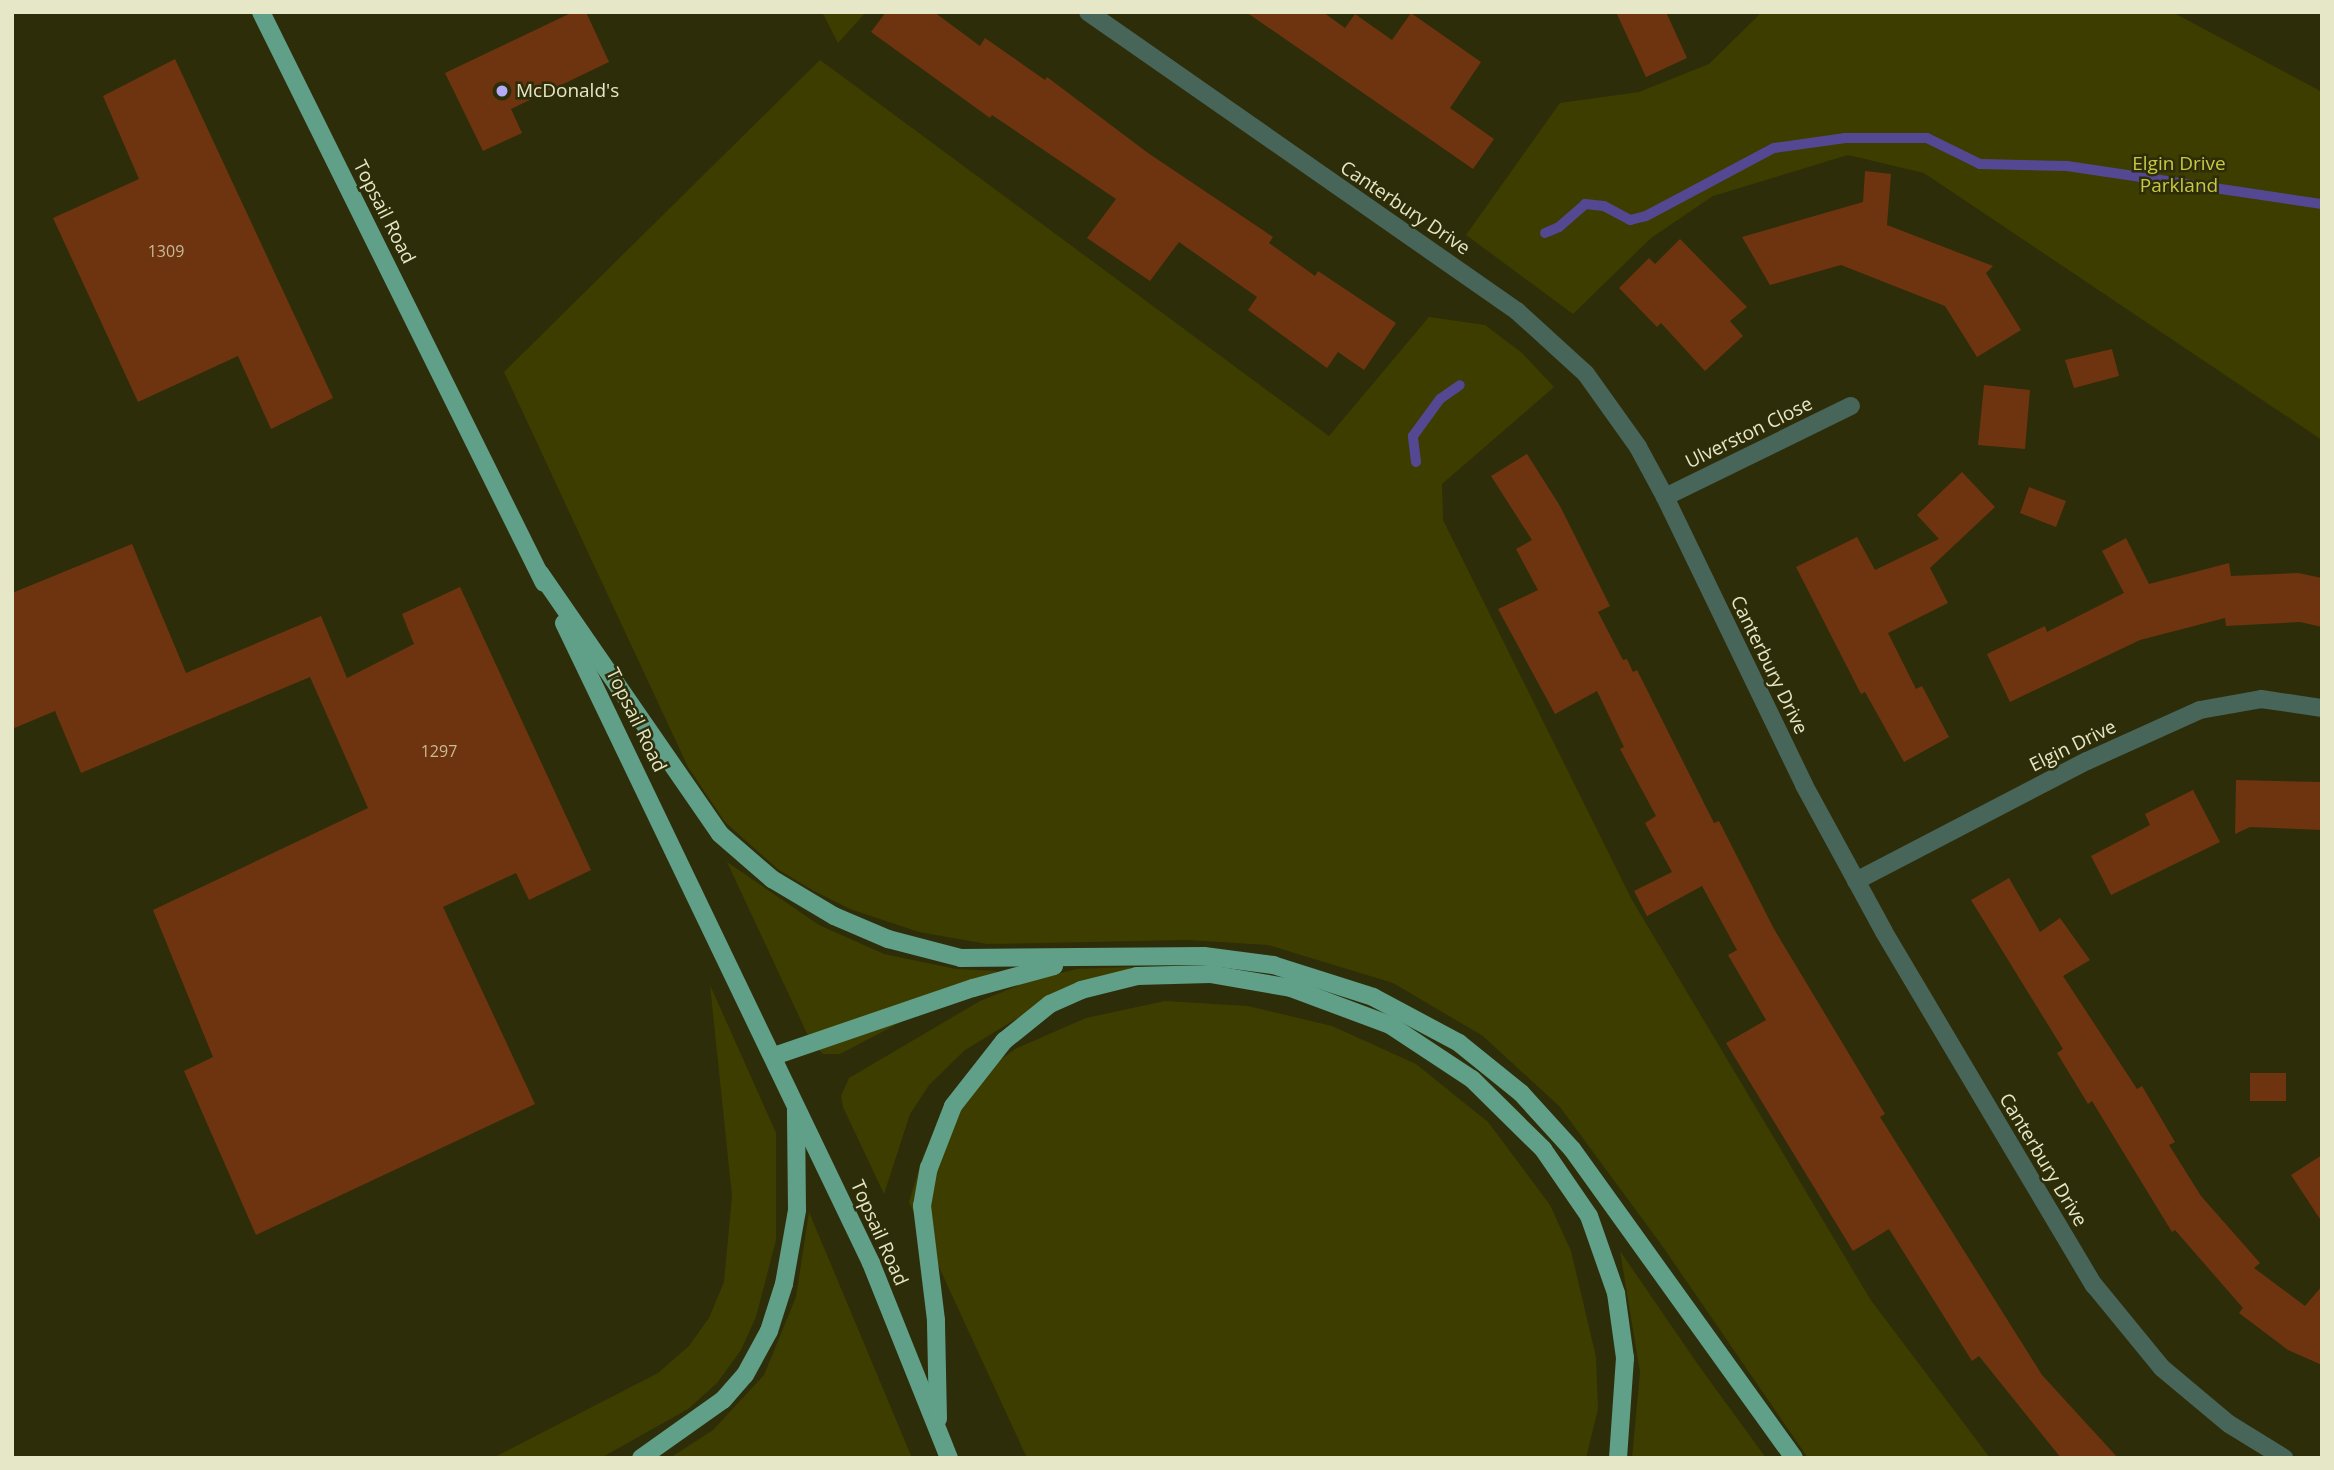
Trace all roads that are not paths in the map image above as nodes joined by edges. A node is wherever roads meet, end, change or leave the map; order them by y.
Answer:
1 (261, 12) edge
2 (1092, 13) edge
3 (1851, 406) dead end
4 (1665, 498) junction
5 (540, 573) junction
6 (2322, 708) edge
7 (1856, 881) junction
8 (1081, 958) junction
9 (774, 1056) junction
10 (795, 1103) junction
11 (938, 1429) junction
12 (641, 1458) edge
13 (949, 1458) edge
14 (1618, 1458) edge
15 (1794, 1458) edge
16 (2284, 1458) edge

1 - 5 main road, Topsail Road
2 - 4 street, Canterbury Drive
3 - 4 street, Ulverston Close
4 - 7 street, Canterbury Drive
5 - 8 main road
5 - 9 main road, Topsail Road
6 - 7 street, Elgin Drive
7 - 16 street, Canterbury Drive
8 - 9 main road
8 - 15 main road
9 - 10 main road, Topsail Road
10 - 11 main road, Topsail Road
10 - 12 main road
11 - 13 main road, Topsail Road
11 - 14 main road

